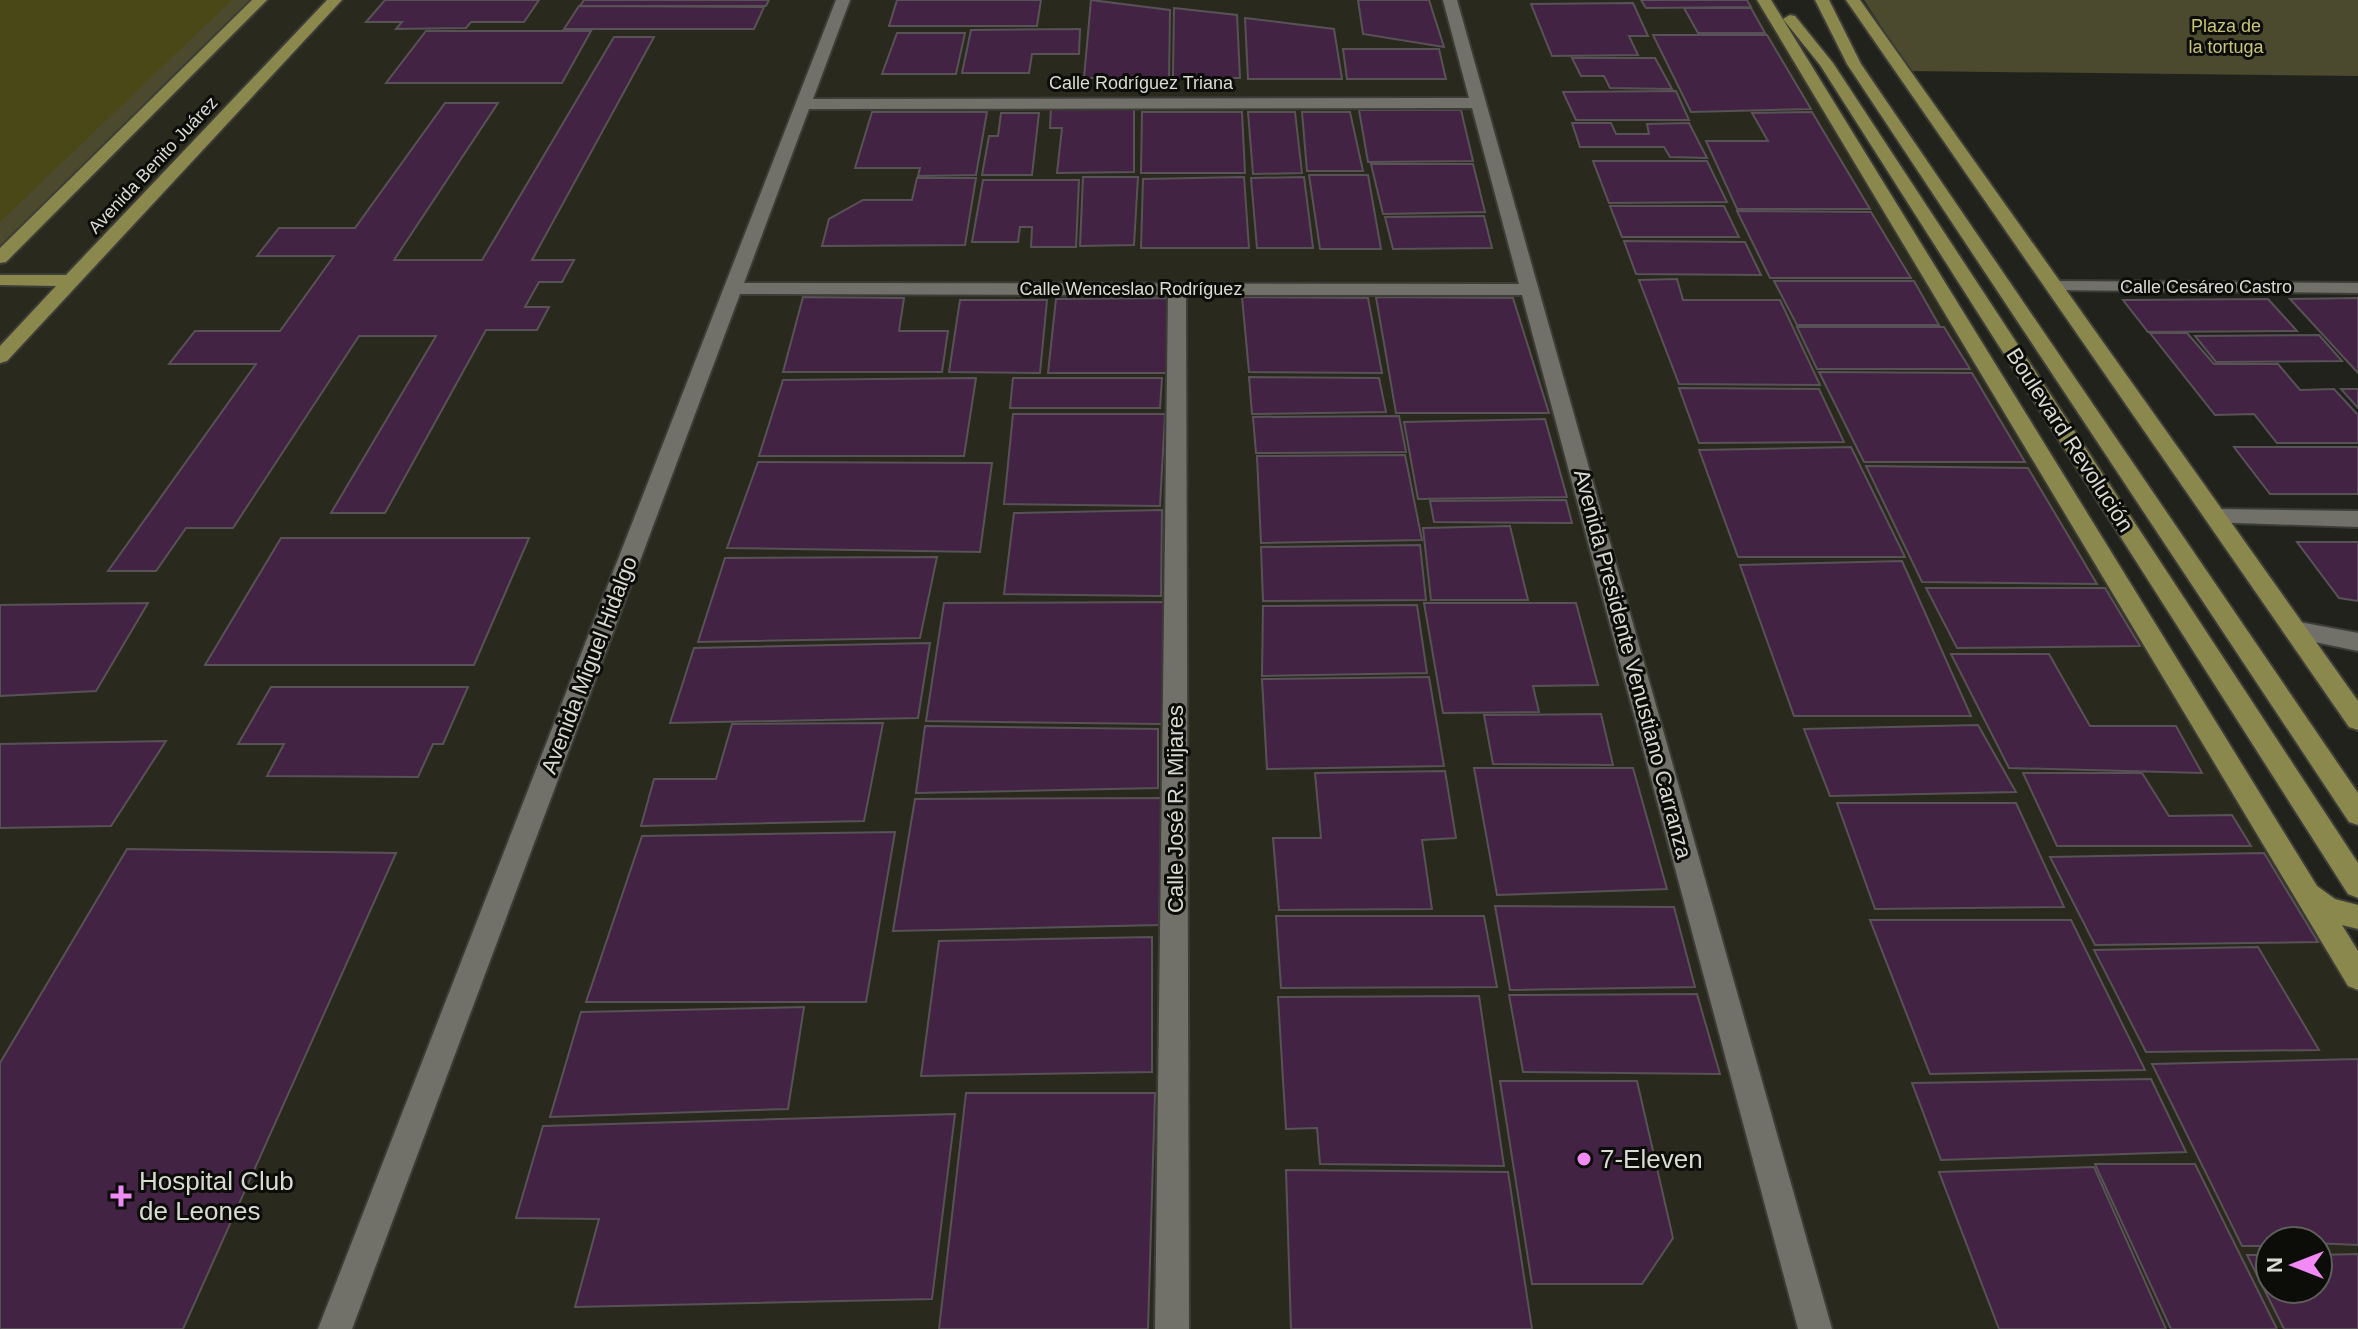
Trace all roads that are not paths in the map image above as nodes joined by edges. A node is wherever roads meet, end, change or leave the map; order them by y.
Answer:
1 (260, 0) edge
2 (335, 0) edge
3 (843, 0) edge
4 (1450, 0) edge
5 (1764, 0) edge
6 (1774, 0) edge
7 (1822, 0) edge
8 (1853, 0) edge
9 (1479, 103) junction
10 (803, 104) junction
11 (0, 258) edge
12 (0, 280) edge
13 (71, 281) junction
14 (2054, 286) junction
15 (732, 288) junction
16 (2358, 288) edge
17 (1177, 289) junction
18 (1530, 290) junction
19 (0, 357) edge
20 (2216, 517) junction
21 (2358, 519) edge
22 (2294, 630) junction
23 (2358, 642) edge
24 (2358, 720) edge
25 (2358, 814) edge
26 (2358, 886) edge
27 (2305, 889) junction
28 (2358, 917) edge
29 (2358, 977) edge
30 (335, 1329) edge
31 (1172, 1329) edge
32 (1815, 1329) edge

1 - 11 main road, Avenida Benito Juárez
2 - 13 main road, Avenida Benito Juárez
3 - 10 street, Avenida Miguel Hidalgo
4 - 9 street, Avenida Presidente Venustiano Carranza
5 - 27 main road
6 - 26 main road, Boulevard Revolución
7 - 25 main road, Boulevard Revolución
8 - 14 main road
9 - 10 street, Calle Rodríguez Triana
9 - 18 street, Avenida Presidente Venustiano Carranza
10 - 15 street, Avenida Miguel Hidalgo
12 - 13 main road
13 - 19 main road, Avenida Benito Juárez
14 - 16 street, Calle Cesáreo Castro
14 - 20 main road
15 - 17 street, Calle Wenceslao Rodríguez
15 - 30 street, Avenida Miguel Hidalgo
17 - 18 street, Calle Wenceslao Rodríguez
17 - 31 street, Calle José R. Mijares
18 - 32 street, Avenida Presidente Venustiano Carranza
20 - 21 street
20 - 22 main road
22 - 23 street
22 - 24 main road
27 - 28 main road
27 - 29 main road

